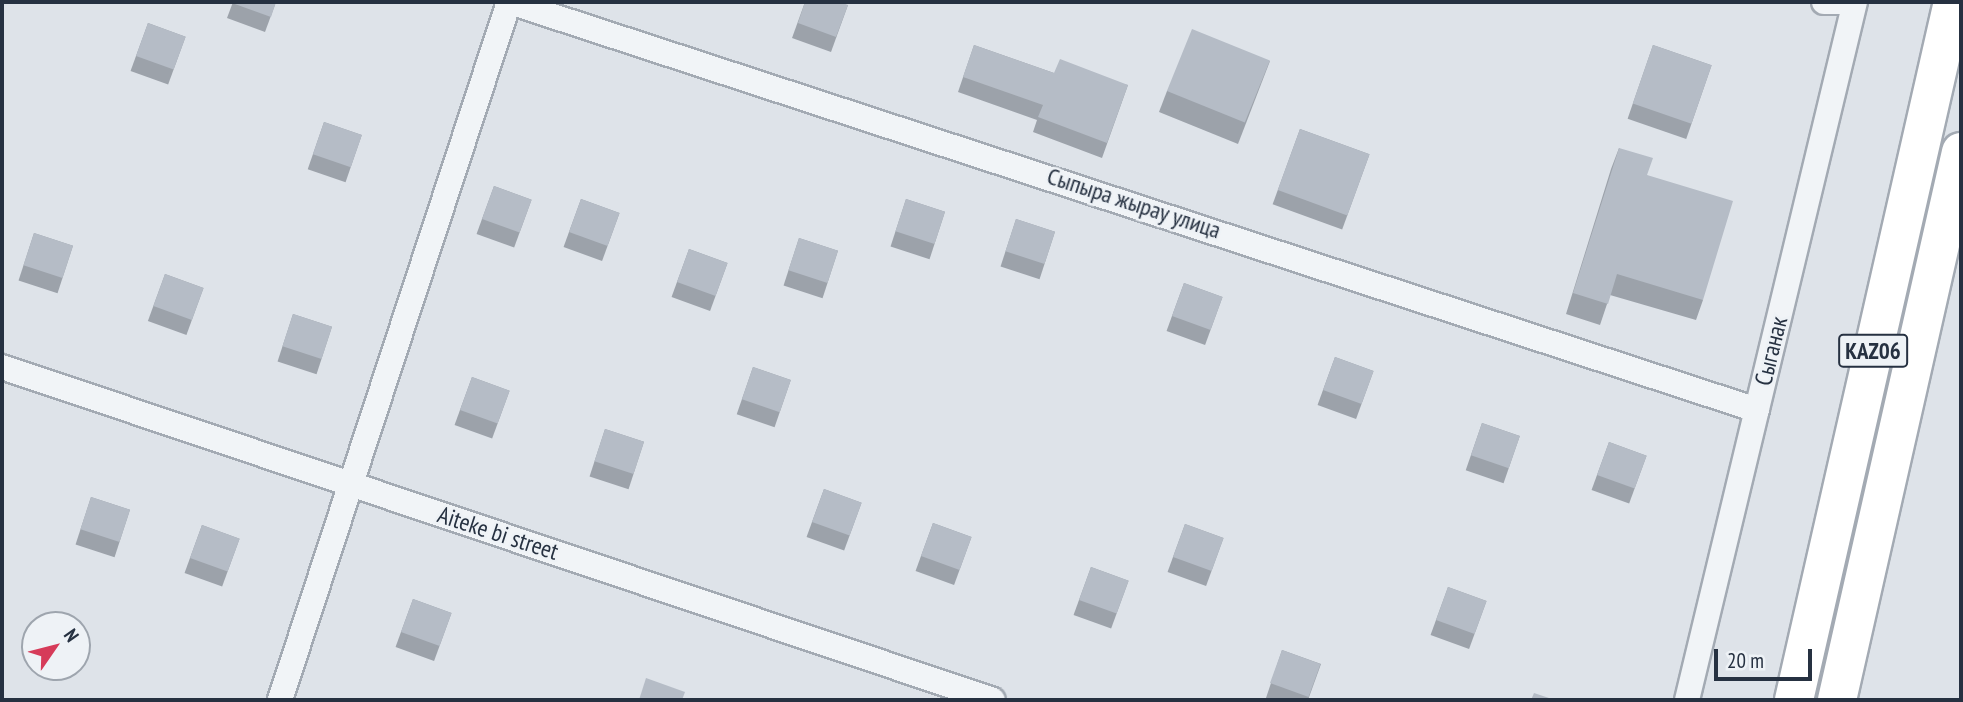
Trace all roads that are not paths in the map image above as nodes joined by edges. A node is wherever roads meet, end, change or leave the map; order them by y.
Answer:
1 (509, 2) edge
2 (1824, 2) edge
3 (1855, 2) edge
4 (1953, 2) edge
5 (1961, 152) edge
6 (2, 367) edge
7 (1756, 410) junction
8 (347, 485) junction
9 (280, 700) edge
10 (993, 700) edge
11 (1687, 700) edge
12 (1794, 700) edge
13 (1837, 700) edge

1 - 7 street, Сыпыра жырау улица
1 - 8 street
2 - 3 street
3 - 7 street, Сыганак
4 - 12 highway, KАZ06
5 - 13 highway, KАZ06
6 - 8 street, Aiteke bi street
7 - 11 street, Сыганак
8 - 9 street
8 - 10 street, Aiteke bi street

